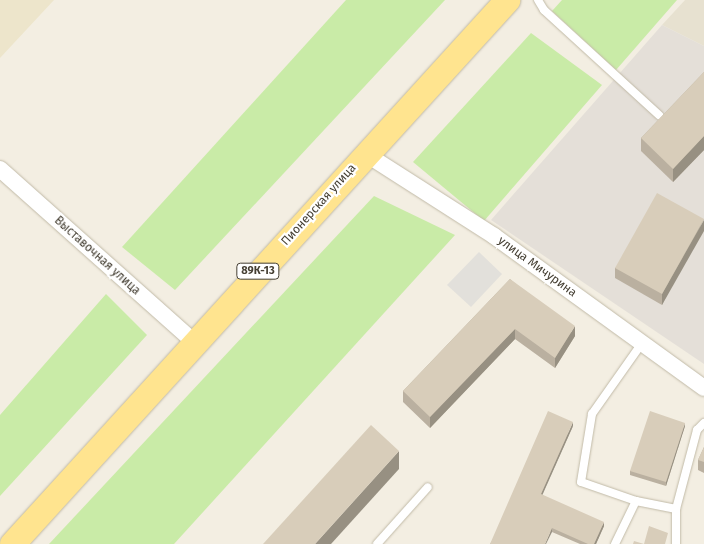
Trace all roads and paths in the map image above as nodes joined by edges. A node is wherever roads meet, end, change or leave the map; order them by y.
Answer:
1 (506, 0) edge
2 (538, 0) edge
3 (659, 115) dead end
4 (366, 154) junction
5 (0, 169) edge
6 (194, 342) junction
7 (642, 343) junction
8 (704, 388) edge
9 (704, 423) edge
10 (428, 487) dead end
11 (636, 501) junction
12 (676, 509) junction
13 (12, 544) edge
14 (377, 544) edge
15 (615, 544) edge
16 (676, 544) edge

1 - 4 main road, Пионерская улица / 89К-13
2 - 3 lane
4 - 6 main road, Пионерская улица / 89К-13
4 - 7 street, улица Мичурина
5 - 6 street, Выставочная улица
6 - 13 main road, Пионерская улица / 89К-13
7 - 8 street, улица Мичурина
7 - 11 lane
9 - 12 lane
10 - 14 lane
11 - 12 lane
11 - 15 lane
12 - 16 lane

